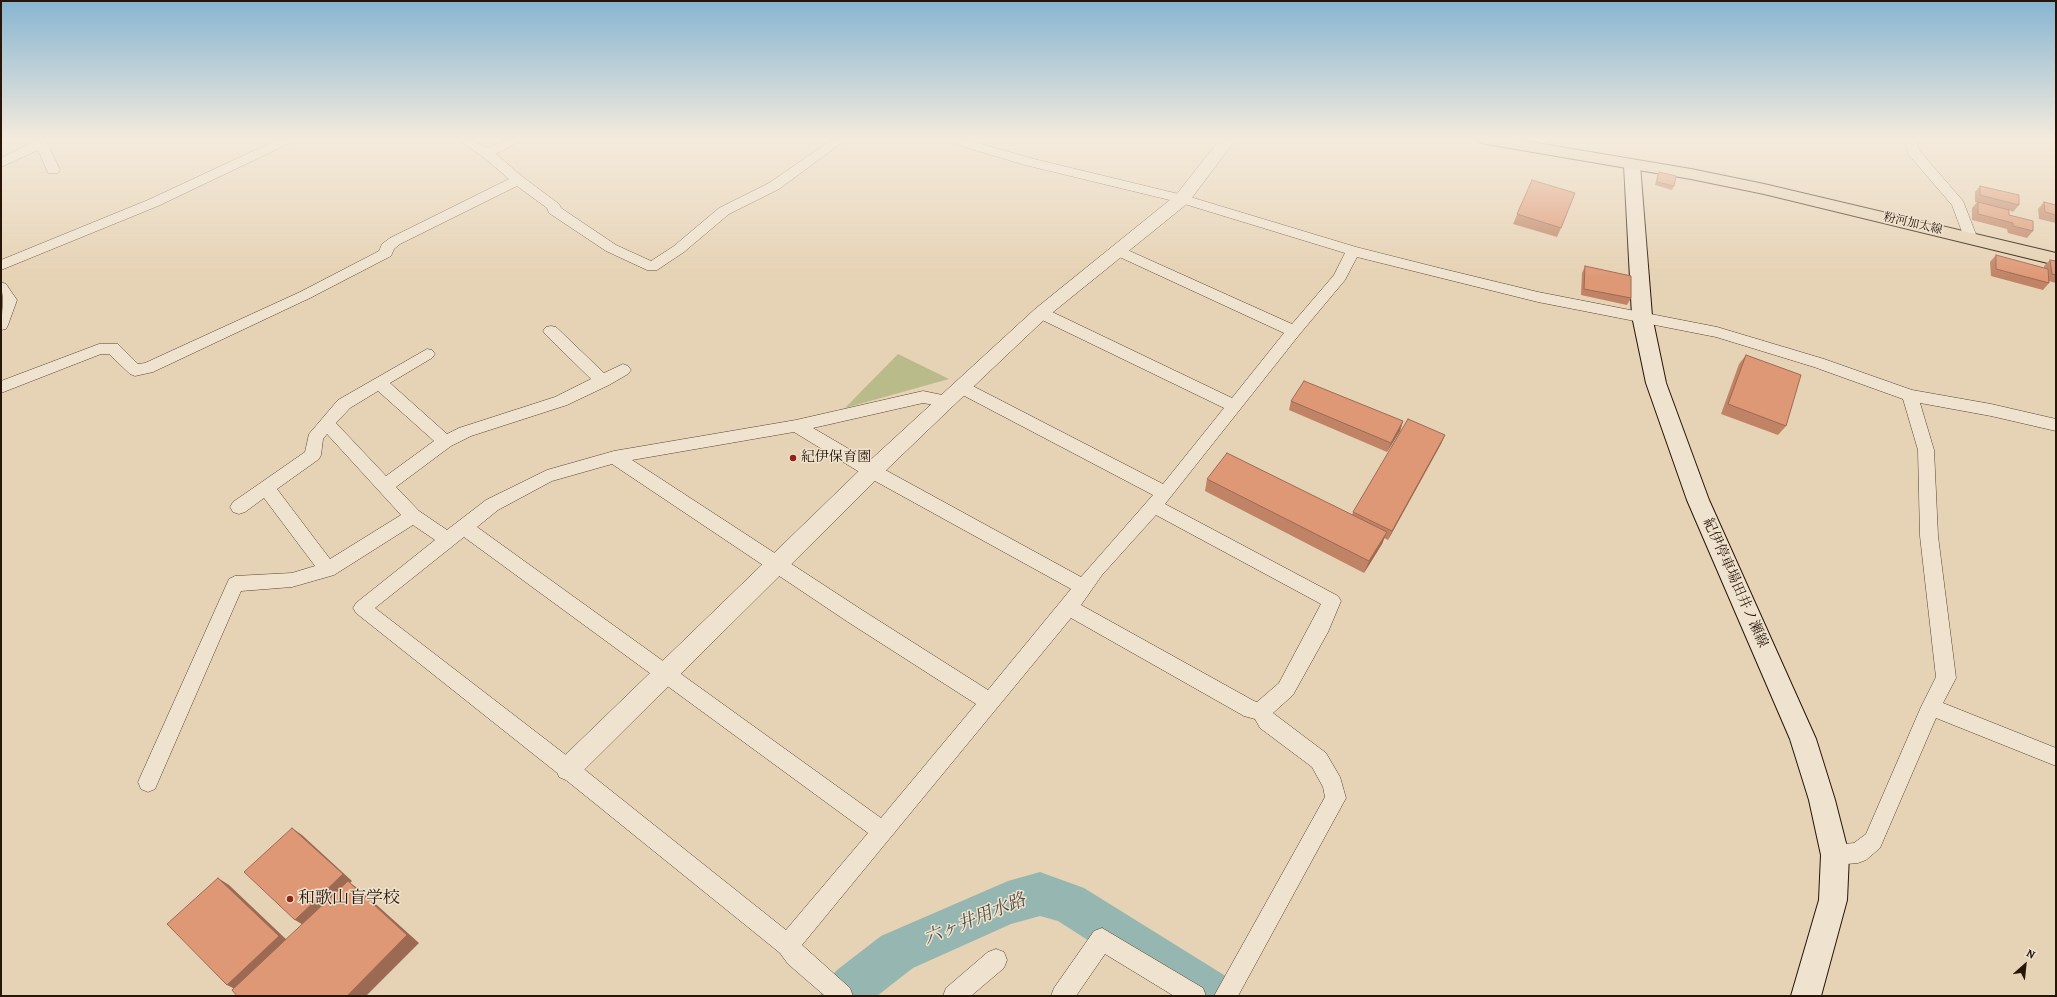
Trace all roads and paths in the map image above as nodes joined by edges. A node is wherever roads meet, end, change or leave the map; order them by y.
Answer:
1 (190, 186) edge
2 (507, 186) edge
3 (525, 186) edge
4 (775, 186) edge
5 (1127, 186) edge
6 (1192, 186) edge
7 (1633, 186) edge
8 (1745, 186) edge
9 (1942, 186) edge
10 (1182, 199) junction
11 (1970, 237) junction
12 (1118, 251) junction
13 (1353, 251) junction
14 (2056, 259) edge
15 (1, 265) edge
16 (1, 287) edge
17 (1041, 313) junction
18 (1642, 316) junction
19 (1, 325) edge
20 (551, 331) dead end
21 (1294, 331) junction
22 (427, 354) dead end
23 (623, 370) dead end
24 (603, 381) junction
25 (379, 382) junction
26 (1, 387) edge
27 (961, 387) junction
28 (1910, 395) junction
29 (946, 401) junction
30 (1234, 406) junction
31 (326, 423) junction
32 (2056, 425) edge
33 (796, 426) junction
34 (445, 442) junction
35 (614, 457) junction
36 (872, 471) junction
37 (385, 486) junction
38 (266, 488) junction
39 (1165, 493) junction
40 (1154, 506) junction
41 (240, 507) dead end
42 (413, 516) junction
43 (464, 527) junction
44 (448, 540) junction
45 (778, 564) junction
46 (328, 570) junction
47 (1083, 587) junction
48 (1069, 607) junction
49 (665, 674) junction
50 (990, 702) junction
51 (1931, 707) junction
52 (1261, 712) junction
53 (2056, 757) edge
54 (568, 769) junction
55 (148, 782) dead end
56 (882, 831) junction
57 (1835, 855) junction
58 (788, 945) junction
59 (996, 960) dead end
60 (836, 990) edge
61 (1226, 994) edge
62 (954, 996) edge
63 (1062, 996) edge
64 (1195, 996) edge
65 (1806, 996) edge

1 - 15 street
2 - 26 street
3 - 4 street
5 - 10 street
6 - 10 street
7 - 18 main road, 紀伊停車場田井ノ瀬線
8 - 11 main road, 粉河加太線
9 - 11 street
10 - 12 street
10 - 13 street
11 - 14 main road, 粉河加太線
12 - 17 street
12 - 21 street
13 - 18 street
13 - 21 street
16 - 19 street
17 - 27 street
17 - 30 street
18 - 28 street
18 - 57 main road, 紀伊停車場田井ノ瀬線
20 - 24 street
21 - 30 street
22 - 25 street
23 - 24 street
24 - 34 street
25 - 31 street
25 - 34 street
27 - 29 street
27 - 39 street
28 - 32 street
28 - 51 street
29 - 33 street
29 - 36 street
30 - 39 street
31 - 37 street
31 - 38 street
33 - 35 street
33 - 36 street
34 - 37 street
35 - 43 street
35 - 45 street
36 - 45 street
36 - 47 street
37 - 42 street
38 - 41 street
38 - 46 street
39 - 40 street
40 - 47 street
40 - 52 street
42 - 44 street
42 - 46 street
43 - 44 street
43 - 49 street
44 - 54 street
45 - 49 street
45 - 50 street
46 - 55 street
47 - 48 street
48 - 50 street
48 - 52 street
49 - 54 street
49 - 56 street
50 - 56 street
51 - 53 street
51 - 57 street
52 - 61 street
54 - 58 street
56 - 58 street
57 - 65 main road, 紀伊停車場田井ノ瀬線
58 - 60 street
59 - 62 street
63 - 64 street

